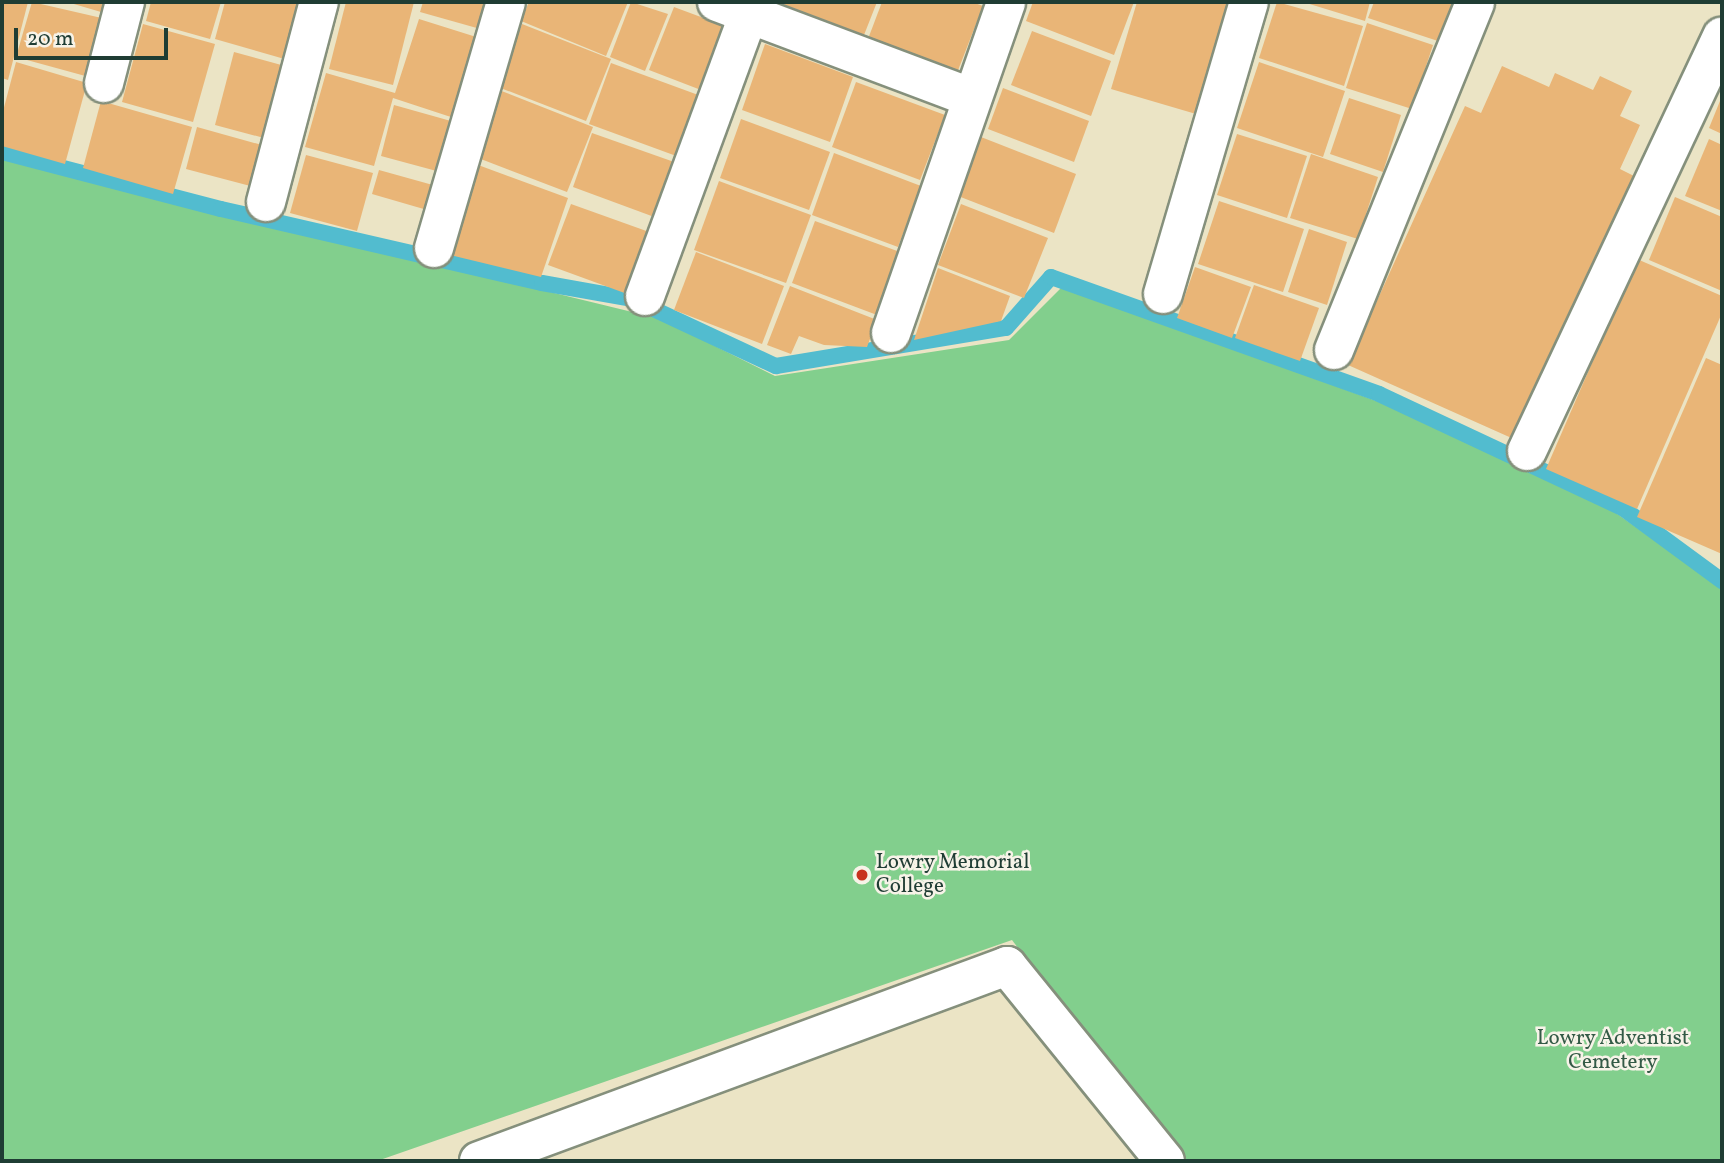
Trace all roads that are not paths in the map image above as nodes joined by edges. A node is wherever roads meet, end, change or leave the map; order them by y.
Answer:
1 (125, 2) edge
2 (319, 2) edge
3 (506, 2) edge
4 (1006, 2) edge
5 (1249, 2) edge
6 (1475, 2) edge
7 (740, 6) edge
8 (1722, 37) edge
9 (104, 83) dead end
10 (972, 98) junction
11 (266, 202) dead end
12 (434, 248) dead end
13 (1163, 293) dead end
14 (645, 296) dead end
15 (891, 334) dead end
16 (1334, 349) dead end
17 (1527, 451) dead end
18 (479, 1161) edge
19 (1165, 1161) edge

1 - 9 street
2 - 11 street
3 - 12 street
4 - 10 street
5 - 13 street
6 - 16 street
7 - 10 street
7 - 14 street
8 - 17 street
10 - 15 street
18 - 19 street

